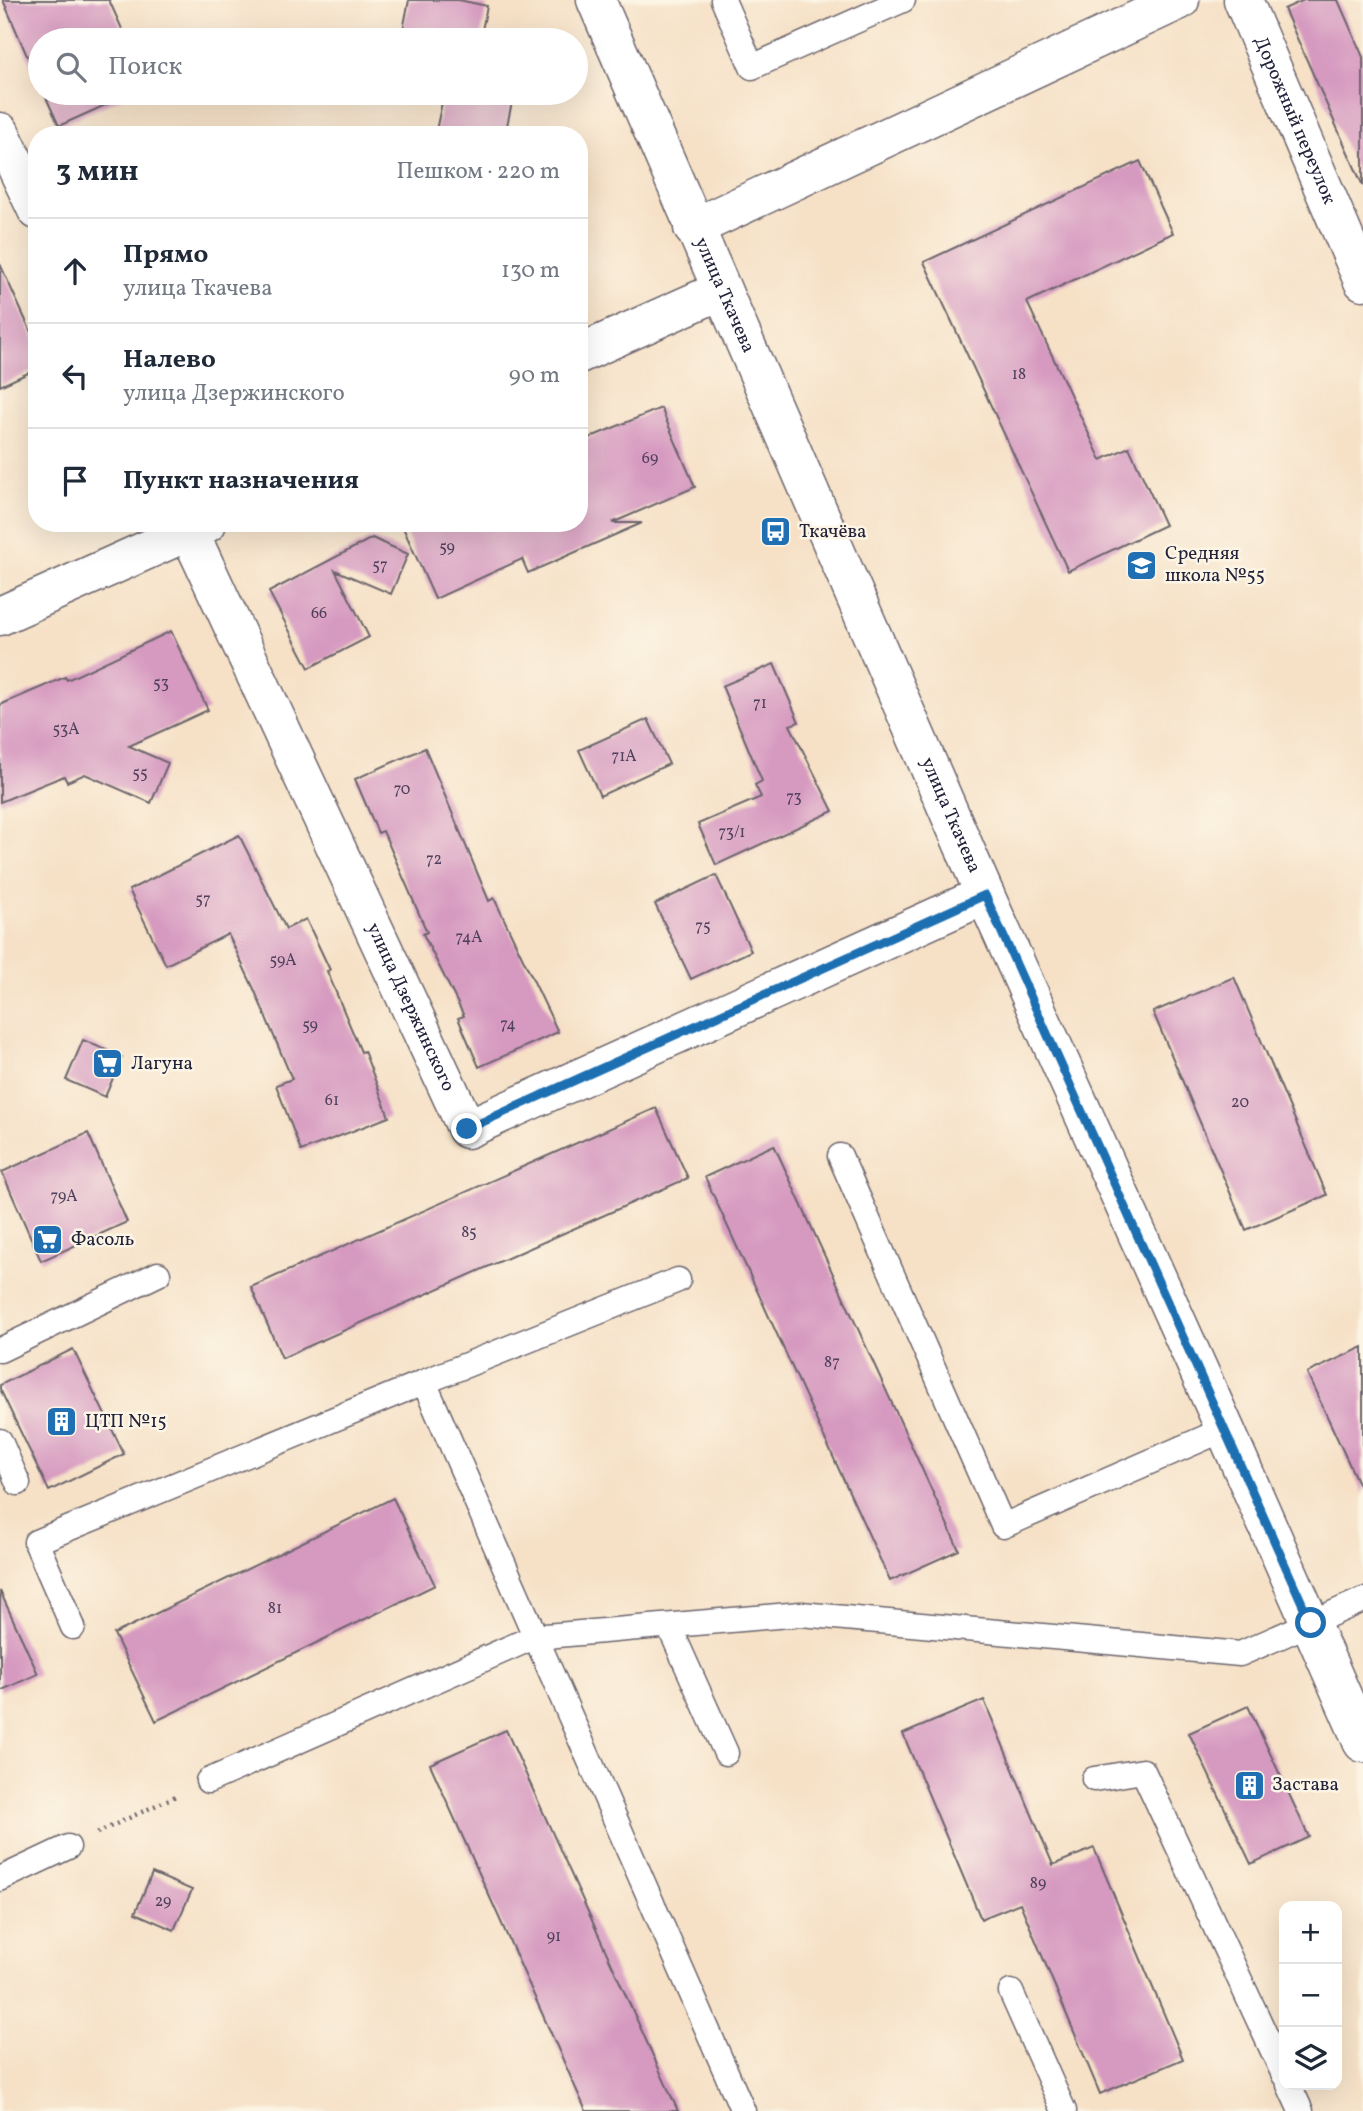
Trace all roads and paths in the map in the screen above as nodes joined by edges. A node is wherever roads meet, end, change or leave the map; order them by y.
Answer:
1 (596, 0) edge
2 (723, 0) edge
3 (903, 0) edge
4 (1180, 0) edge
5 (1242, 0) edge
6 (0, 132) edge
7 (28, 191) edge
8 (693, 228) junction
9 (1363, 281) edge
10 (722, 290) junction
11 (588, 350) edge
12 (181, 532) edge
13 (197, 532) edge
14 (0, 616) edge
15 (985, 895) junction
16 (840, 1156) dead end
17 (158, 1274) dead end
18 (678, 1280) dead end
19 (0, 1350) edge
20 (424, 1382) junction
21 (1225, 1429) junction
22 (0, 1441) edge
23 (18, 1483) dead end
24 (1363, 1600) edge
25 (1311, 1623) junction
26 (73, 1626) dead end
27 (669, 1626) junction
28 (534, 1637) junction
29 (1363, 1743) edge
30 (726, 1753) dead end
31 (1094, 1779) dead end
32 (208, 1781) joint
33 (68, 1847) joint
34 (0, 1879) edge
35 (1011, 1992) dead end
36 (1279, 2064) edge
37 (1291, 2090) edge
38 (743, 2111) edge
39 (1064, 2111) edge
40 (1301, 2111) edge

1 - 8 street, улица Ткачева
2 - 3 lane
4 - 8 street
5 - 9 street, Дорожный переулок
6 - 7 street
8 - 10 street, улица Ткачева
10 - 11 street
10 - 15 street, улица Ткачева
12 - 14 street
13 - 15 street, улица Дзержинского
15 - 21 street, улица Ткачева
16 - 21 lane
17 - 19 lane
18 - 20 lane
20 - 26 lane
20 - 28 lane
21 - 25 street, улица Ткачева
22 - 23 lane
24 - 25 lane
25 - 27 lane
25 - 29 street, улица Ткачева
27 - 28 lane
27 - 30 lane
28 - 32 lane
28 - 38 lane
31 - 36 lane
32 - 33 path
33 - 34 lane
35 - 39 lane
37 - 40 lane

